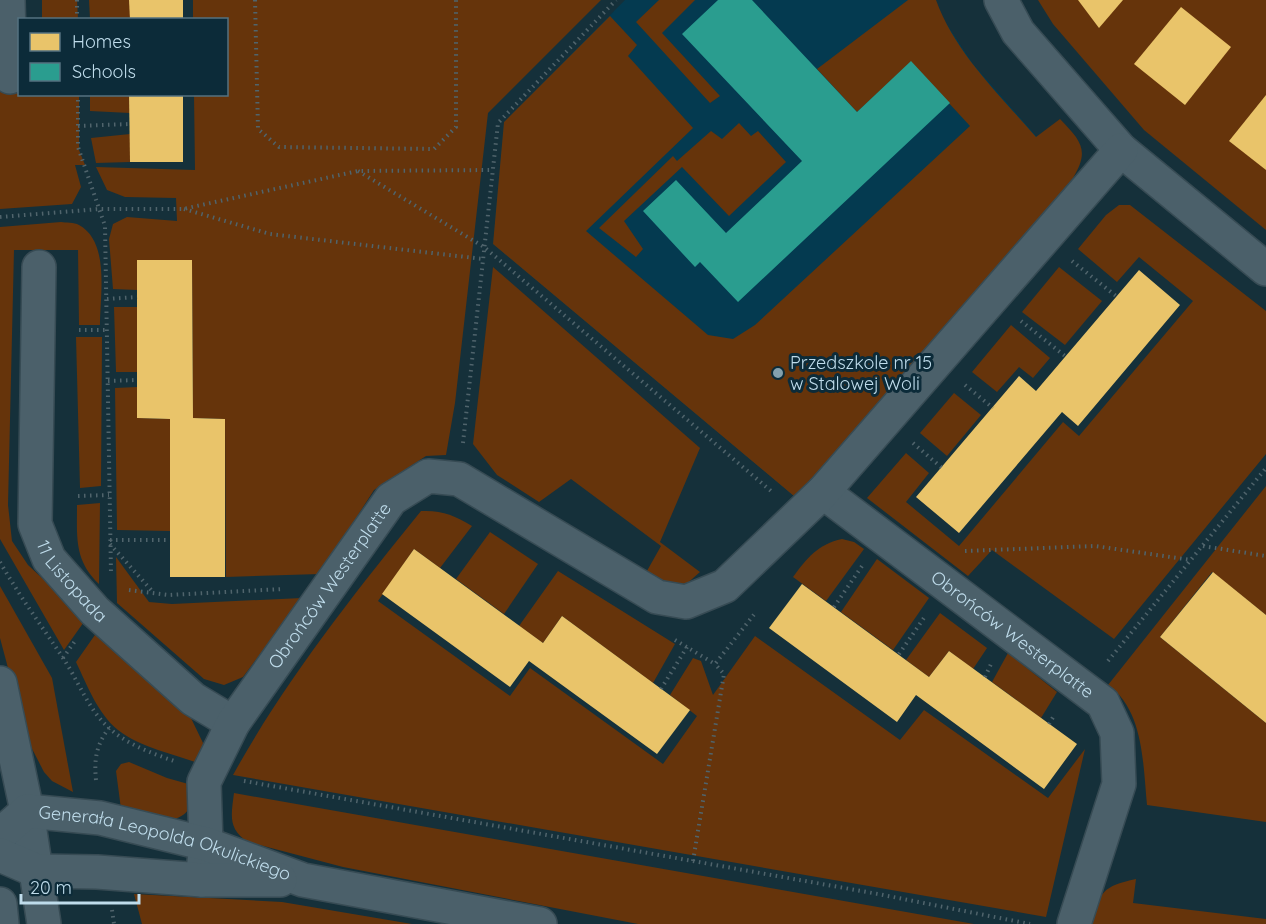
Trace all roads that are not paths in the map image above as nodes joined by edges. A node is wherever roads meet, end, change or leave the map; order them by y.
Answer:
1 (8, 0) edge
2 (1001, 0) edge
3 (10, 77) dead end
4 (1122, 150) junction
5 (39, 267) dead end
6 (1266, 268) edge
7 (823, 492) junction
8 (0, 683) edge
9 (233, 723) junction
10 (27, 811) junction
11 (0, 835) edge
12 (206, 844) junction
13 (0, 855) edge
14 (37, 871) junction
15 (202, 880) junction
16 (303, 880) junction
17 (0, 904) edge
18 (2, 924) edge
19 (44, 924) edge
20 (540, 924) edge
21 (1074, 924) edge

1 - 3 street
2 - 4 street
4 - 6 street
4 - 7 street, Obrońców Westerplatte
5 - 9 street, 11 Listopada
7 - 9 street, Obrońców Westerplatte
7 - 21 street, Obrońców Westerplatte
8 - 10 street, Generała Leopolda Okulickiego
9 - 12 street, Obrońców Westerplatte
10 - 11 street, Generała Leopolda Okulickiego
10 - 12 street, Generała Leopolda Okulickiego
10 - 14 street
12 - 15 street, Obrońców Westerplatte
12 - 16 street, Generała Leopolda Okulickiego
13 - 14 street, Generała Leopolda Okulickiego
14 - 15 street, Generała Leopolda Okulickiego
14 - 19 street
15 - 16 street, Generała Leopolda Okulickiego
16 - 20 street, Generała Leopolda Okulickiego
17 - 18 street

